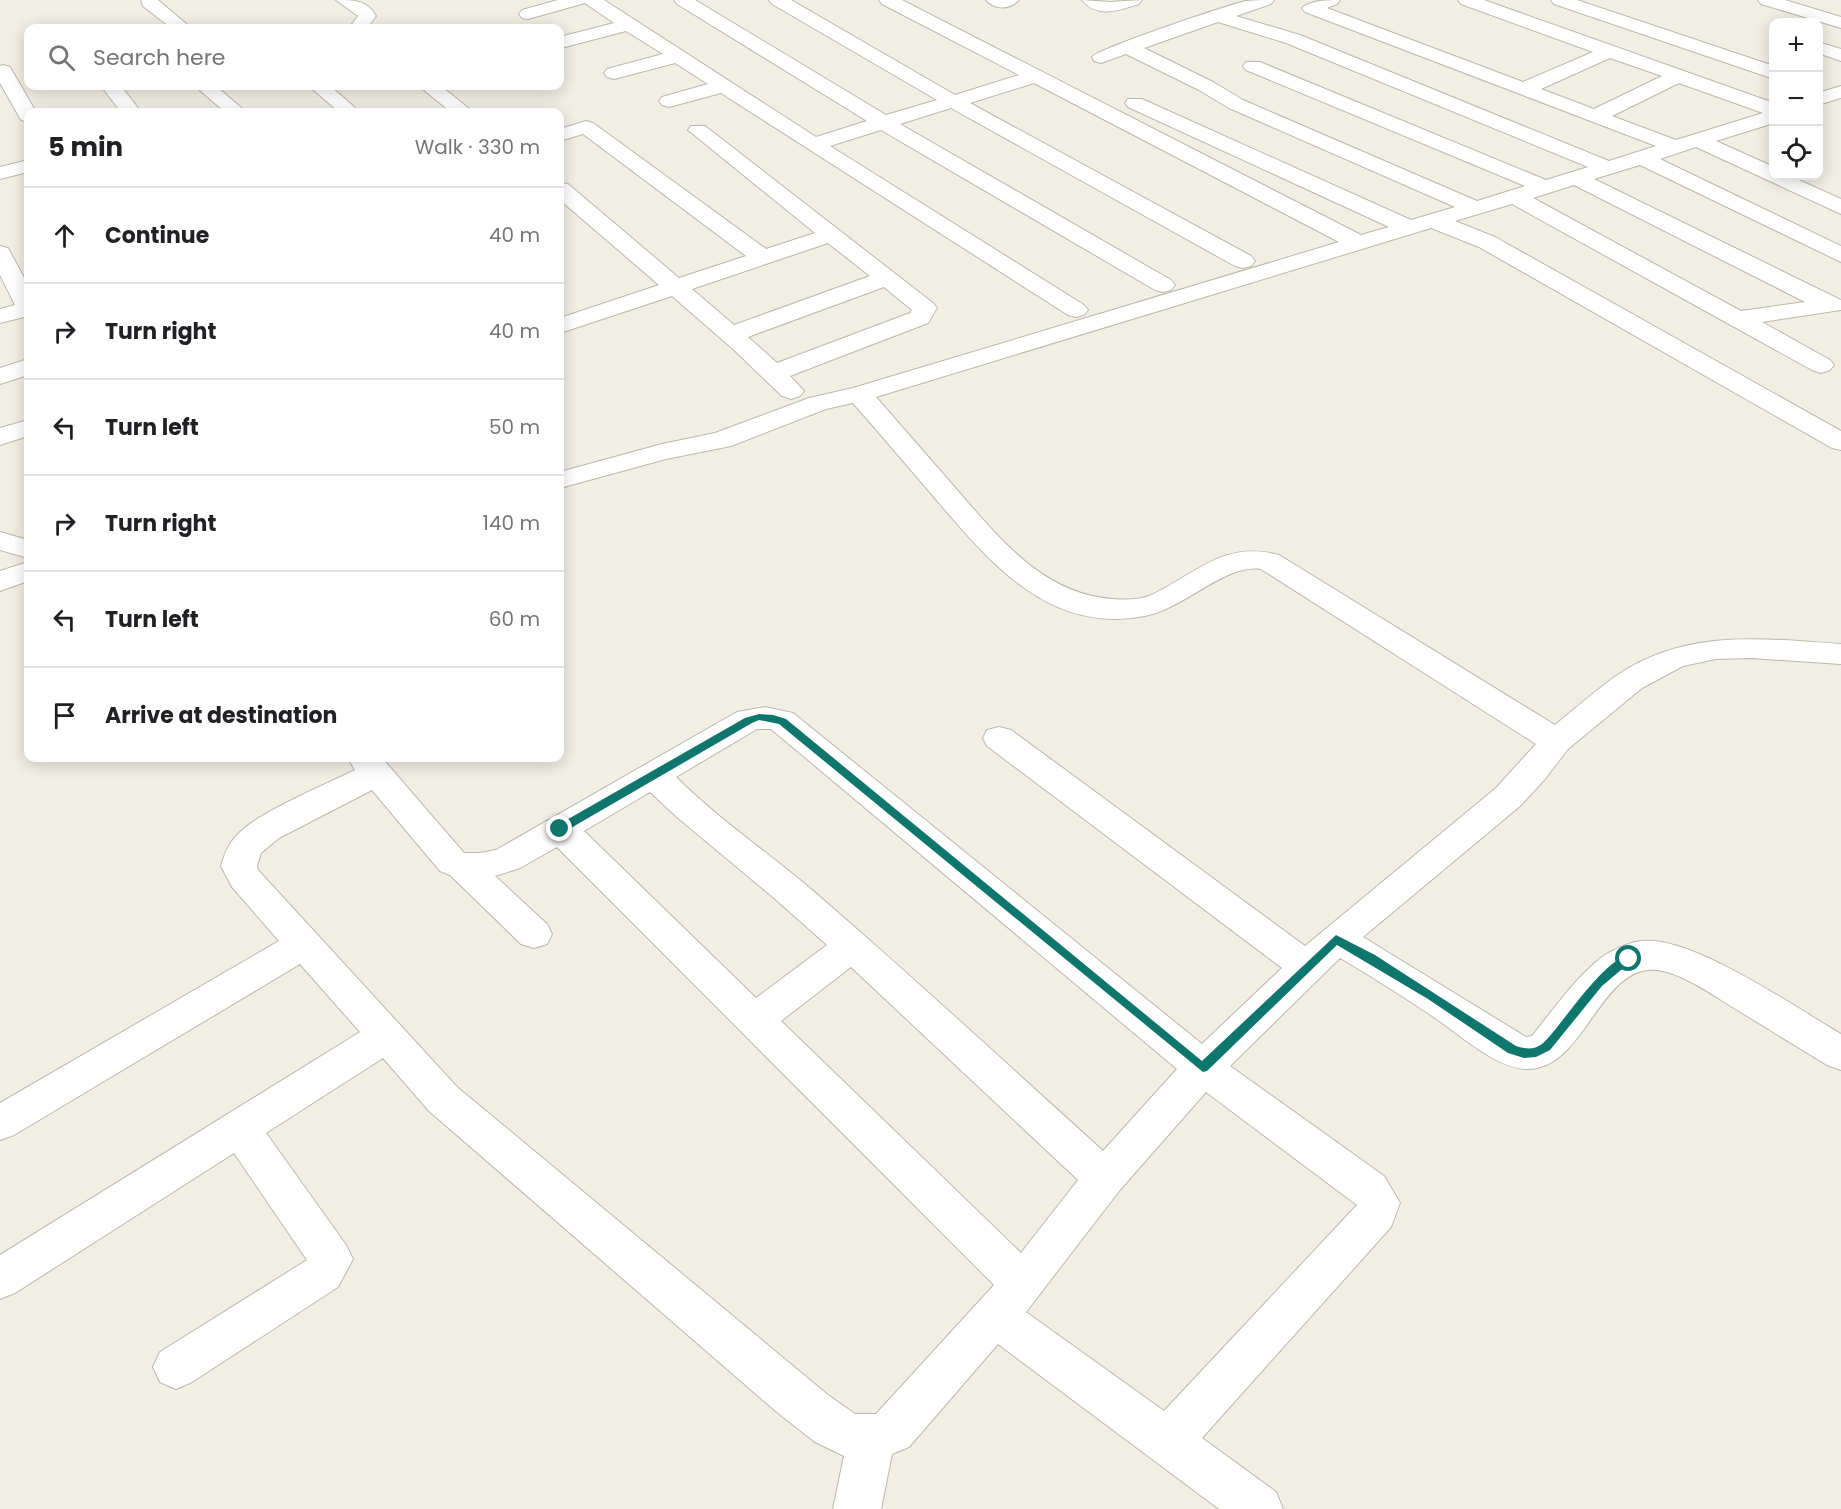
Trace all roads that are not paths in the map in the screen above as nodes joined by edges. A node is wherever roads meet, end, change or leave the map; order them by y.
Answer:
1 (345, 0) edge
2 (578, 0) edge
3 (592, 0) edge
4 (683, 0) edge
5 (778, 0) edge
6 (888, 0) edge
7 (918, 0) edge
8 (995, 0) edge
9 (1010, 0) edge
10 (1091, 0) edge
11 (1133, 0) edge
12 (1265, 0) edge
13 (1331, 0) edge
14 (1467, 0) edge
15 (1560, 0) edge
16 (1767, 0) edge
17 (151, 1) edge
18 (528, 14) dead end
19 (1216, 16) junction
20 (177, 24) edge
21 (361, 24) edge
22 (630, 24) junction
23 (1841, 25) edge
24 (1823, 33) edge
25 (565, 41) dead end
26 (1126, 47) junction
27 (1823, 49) edge
28 (1610, 51) junction
29 (1841, 55) edge
30 (678, 56) junction
31 (1101, 57) dead end
32 (1253, 66) dead end
33 (8, 70) edge
34 (1770, 72) edge
35 (614, 73) dead end
36 (1678, 76) junction
37 (1034, 77) junction
38 (724, 86) junction
39 (1418, 89) junction
40 (114, 90) edge
41 (210, 90) edge
42 (324, 90) edge
43 (434, 90) edge
44 (1524, 90) junction
45 (669, 101) dead end
46 (954, 102) junction
47 (1135, 103) dead end
48 (25, 108) edge
49 (128, 108) edge
50 (231, 108) edge
51 (345, 108) edge
52 (458, 108) edge
53 (1769, 109) edge
54 (1364, 112) junction
55 (1594, 116) junction
56 (1769, 117) edge
57 (884, 123) junction
58 (1500, 123) junction
59 (698, 130) dead end
60 (564, 134) edge
61 (1443, 143) junction
62 (813, 144) junction
63 (1687, 144) junction
64 (1642, 158) junction
65 (1371, 162) junction
66 (24, 167) edge
67 (1608, 168) junction
68 (0, 173) edge
69 (1769, 173) edge
70 (1576, 178) junction
71 (1302, 180) junction
72 (1784, 180) edge
73 (1545, 187) junction
74 (564, 192) edge
75 (1514, 196) junction
76 (1841, 207) edge
77 (1475, 208) junction
78 (1420, 225) junction
79 (830, 235) junction
80 (1383, 236) junction
81 (1359, 243) junction
82 (0, 254) edge
83 (1841, 255) edge
84 (762, 257) junction
85 (1243, 261) dead end
86 (887, 279) junction
87 (1163, 285) dead end
88 (674, 286) junction
89 (24, 300) edge
90 (1835, 304) edge
91 (24, 309) edge
92 (1077, 310) dead end
93 (0, 316) edge
94 (1735, 319) junction
95 (564, 320) edge
96 (730, 335) junction
97 (1821, 365) dead end
98 (24, 369) edge
99 (774, 375) junction
100 (0, 376) edge
101 (859, 394) junction
102 (807, 407) junction
103 (24, 429) edge
104 (0, 437) edge
105 (1841, 442) edge
106 (564, 479) edge
107 (0, 541) edge
108 (24, 548) edge
109 (24, 573) edge
110 (0, 582) edge
111 (1841, 654) edge
112 (999, 738) dead end
113 (1556, 741) junction
114 (370, 766) edge
115 (654, 775) junction
116 (560, 829) junction
117 (463, 867) junction
118 (534, 934) dead end
119 (1336, 939) junction
120 (304, 944) junction
121 (853, 946) junction
122 (1306, 967) junction
123 (755, 1020) junction
124 (386, 1036) junction
125 (1841, 1054) edge
126 (1203, 1068) junction
127 (0, 1123) edge
128 (239, 1128) junction
129 (1104, 1178) junction
130 (0, 1279) edge
131 (1009, 1300) junction
132 (176, 1367) dead end
133 (873, 1438) junction
134 (1167, 1442) junction
135 (857, 1509) edge
136 (1259, 1509) edge

1 - 21 street
2 - 18 street
3 - 22 street
4 - 57 street
5 - 46 street
6 - 37 street
7 - 80 street
8 - 9 street
10 - 11 street
12 - 19 street
13 - 44 street
14 - 28 street
15 - 34 street
16 - 23 street
17 - 20 street
19 - 26 street
19 - 39 street
22 - 25 street
22 - 30 street
23 - 24 street
26 - 31 street
26 - 65 street
27 - 29 street
28 - 36 street
28 - 44 street
30 - 35 street
30 - 38 street
32 - 54 street
33 - 48 street
36 - 53 street
36 - 55 street
37 - 46 street
37 - 81 street
38 - 45 street
38 - 62 street
39 - 54 street
39 - 58 street
40 - 49 street
41 - 50 street
42 - 51 street
43 - 52 street
44 - 55 street
46 - 57 street
46 - 85 street
47 - 71 street
54 - 61 street
55 - 63 street
56 - 63 street
57 - 62 street
57 - 87 street
58 - 61 street
58 - 67 street
59 - 79 street
60 - 84 street
61 - 73 street
62 - 92 street
63 - 64 street
63 - 69 street
64 - 67 street
64 - 83 street
65 - 71 street
65 - 77 street
66 - 68 street
67 - 70 street
70 - 73 street
70 - 90 street
71 - 78 street
72 - 76 street
73 - 75 street
74 - 88 street
75 - 77 street
75 - 94 street
77 - 78 street
78 - 80 street
78 - 105 street
79 - 84 street
79 - 86 street
80 - 81 street
81 - 101 street
82 - 89 street
84 - 88 street
86 - 96 street
86 - 99 street
88 - 95 street
88 - 96 street
90 - 94 street
91 - 93 street
94 - 97 street
96 - 99 street
98 - 100 street
99 - 102 street
101 - 102 street
101 - 113 street
102 - 106 street
103 - 104 street
107 - 108 street
109 - 110 street
111 - 113 street
112 - 122 street
113 - 119 street
114 - 117 street
114 - 120 street
115 - 116 street
115 - 121 street
115 - 126 street
116 - 117 street
116 - 123 street
117 - 118 street
119 - 122 street
119 - 125 street
120 - 124 street
120 - 127 street
121 - 123 street
121 - 129 street
122 - 126 street
123 - 131 street
124 - 128 street
124 - 133 street
126 - 129 street
126 - 134 street
128 - 130 street
128 - 132 street
129 - 131 street
131 - 133 street
131 - 134 street
133 - 135 street
134 - 136 street

